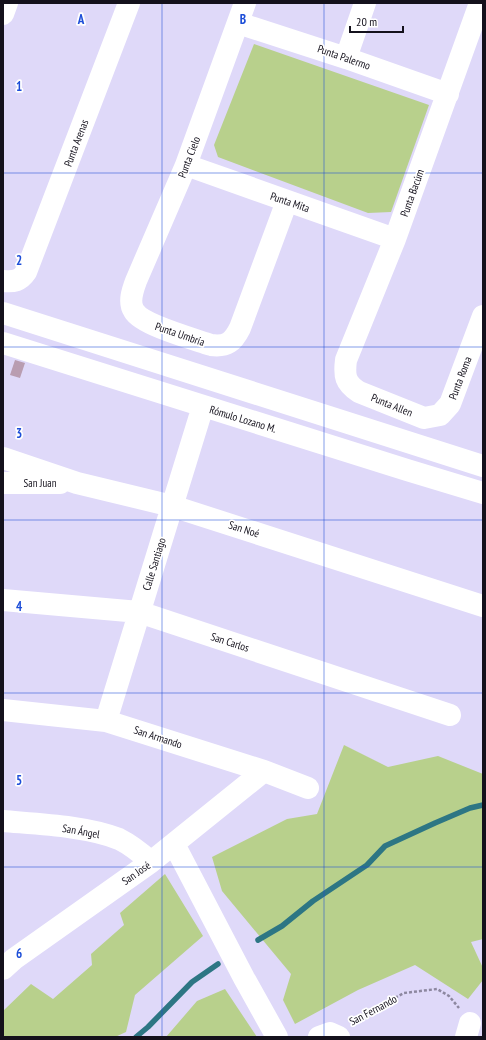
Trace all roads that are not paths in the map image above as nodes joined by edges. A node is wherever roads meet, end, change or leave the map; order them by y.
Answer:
1 (7, 3) edge
2 (130, 3) edge
3 (365, 3) edge
4 (480, 3) edge
5 (242, 13) edge
6 (3, 14) edge
7 (346, 58) junction
8 (448, 94) junction
9 (186, 165) junction
10 (287, 201) junction
11 (395, 239) junction
12 (11, 280) edge
13 (133, 310) joint
14 (3, 313) edge
15 (483, 316) edge
16 (3, 343) edge
17 (347, 382) joint
18 (203, 406) junction
19 (440, 415) joint
20 (3, 458) edge
21 (483, 466) edge
22 (3, 483) edge
23 (77, 483) junction
24 (483, 493) edge
25 (172, 506) junction
26 (3, 600) edge
27 (483, 606) edge
28 (139, 612) junction
29 (3, 710) edge
30 (450, 715) dead end
31 (106, 721) junction
32 (264, 771) junction
33 (308, 788) dead end
34 (3, 821) edge
35 (174, 844) junction
36 (151, 862) junction
37 (7, 961) edge
38 (277, 1037) edge

1 - 6 street
2 - 12 street, Punta Arenas
3 - 7 street
4 - 8 street, Punta Bacúm
5 - 7 street, Punta Palermo
5 - 9 street, Punta Cielo
7 - 8 street, Punta Palermo
8 - 11 street, Punta Bacúm
9 - 10 street, Punta Mita
9 - 13 street, Punta Cielo
10 - 11 street, Punta Mita
10 - 13 street, Punta Umbría
11 - 17 street, Punta Bacúm
14 - 21 street
15 - 19 street, Punta Roma
16 - 18 street, Rómulo Lozano M.
17 - 19 street, Punta Allen
18 - 24 street, Rómulo Lozano M.
18 - 25 street, Calle Santiago
20 - 23 street, San Noé
22 - 23 street, San Juan
23 - 25 street, San Noé
25 - 27 street, San Noé
25 - 28 street, Calle Santiago
26 - 28 street, San Carlos
28 - 30 street, San Carlos
28 - 31 street, Calle Santiago
29 - 31 street, San Armando
31 - 32 street, San Armando
32 - 33 street, San Armando
32 - 35 street, San José
34 - 36 street, San Ángel
35 - 36 street, San José
35 - 38 street
36 - 37 street, San José

